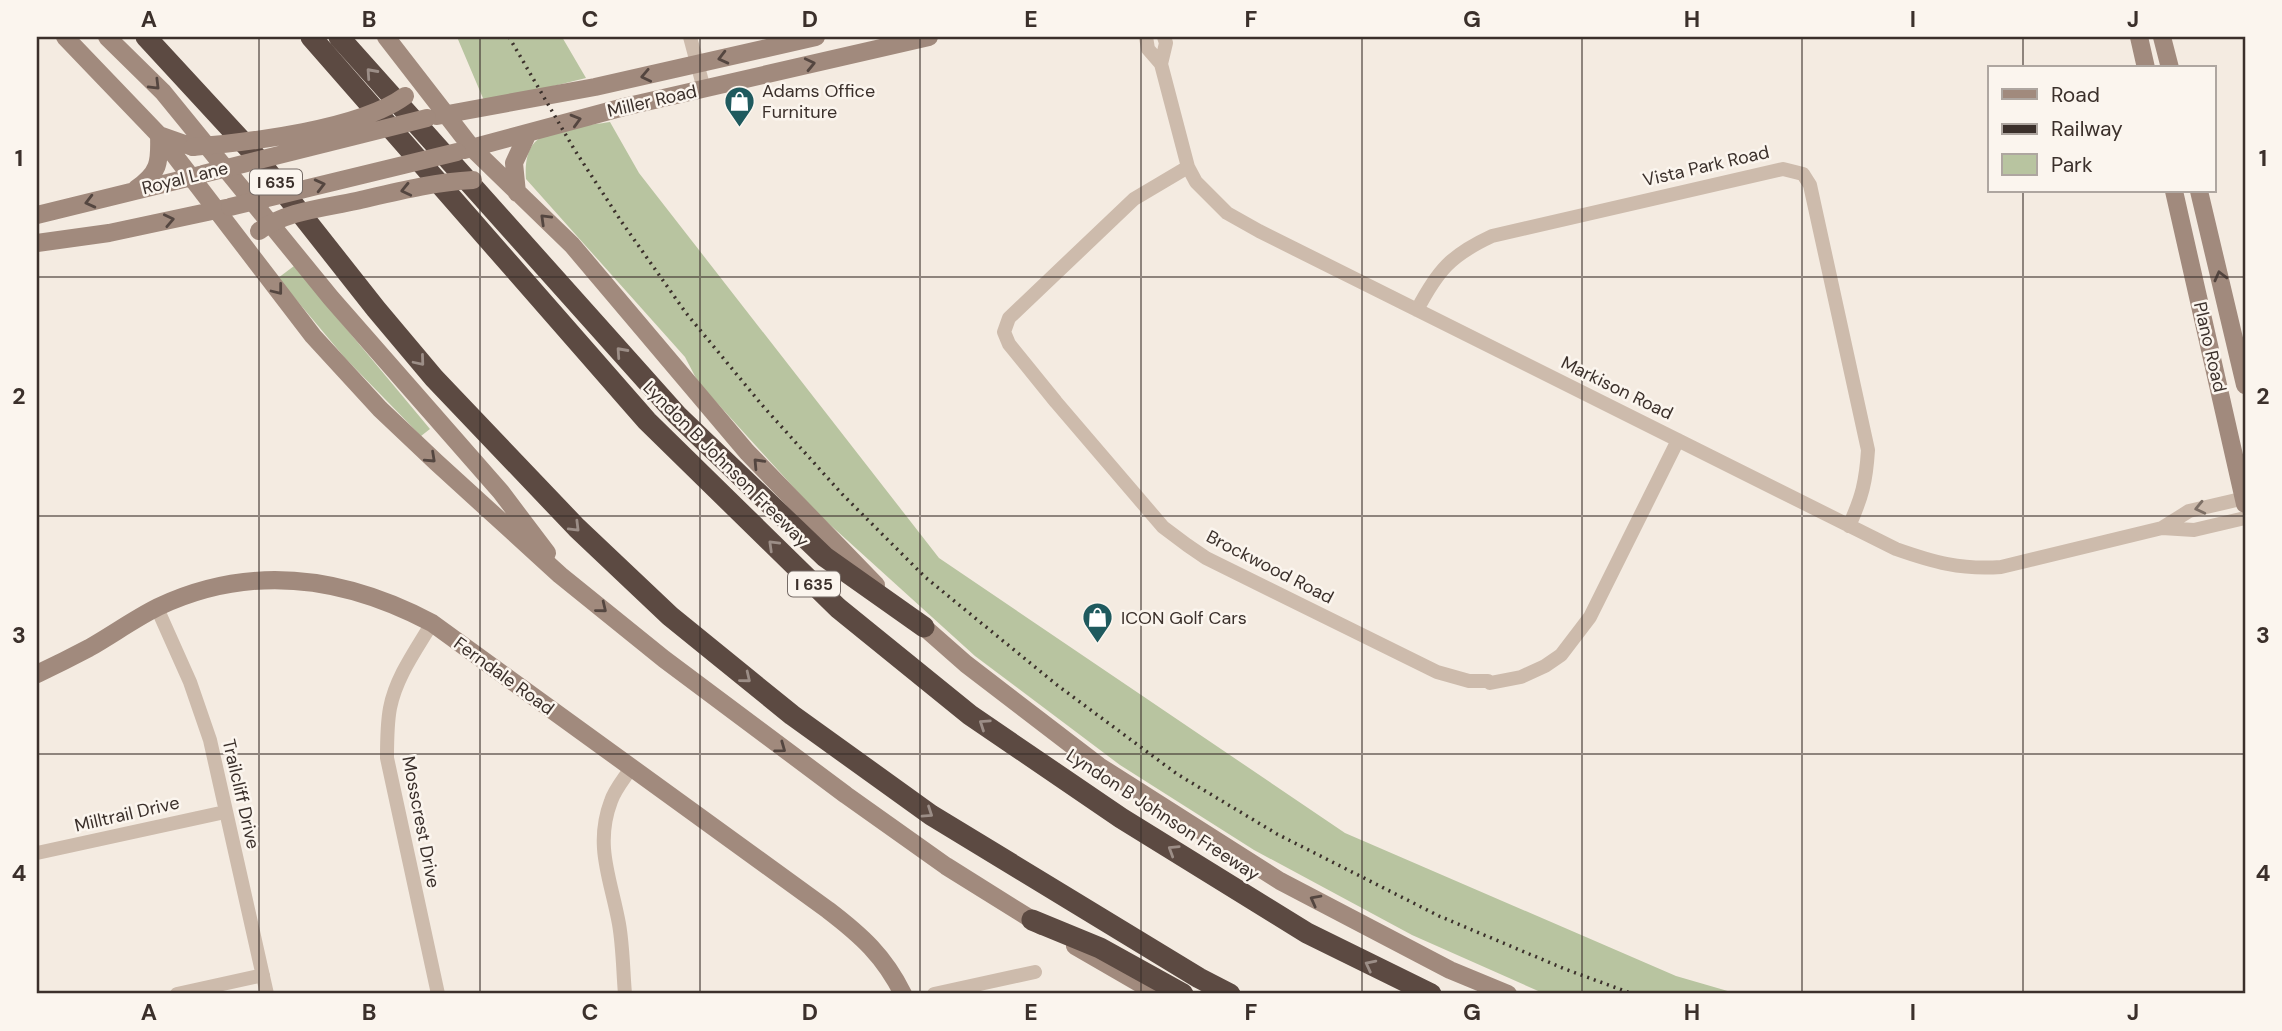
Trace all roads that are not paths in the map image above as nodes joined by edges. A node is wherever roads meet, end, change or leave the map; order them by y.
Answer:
1 (65, 37) edge
2 (107, 37) edge
3 (146, 37) edge
4 (311, 37) edge
5 (340, 37) edge
6 (386, 37) edge
7 (690, 37) edge
8 (816, 37) edge
9 (929, 37) edge
10 (1146, 37) edge
11 (1164, 37) edge
12 (2140, 37) edge
13 (2163, 39) edge
14 (1161, 64) junction
15 (697, 65) junction
16 (2146, 66) edge
17 (2170, 66) edge
18 (414, 72) junction
19 (704, 89) junction
20 (498, 106) joint
21 (447, 114) junction
22 (528, 133) junction
23 (159, 135) junction
24 (464, 150) junction
25 (1188, 167) junction
26 (198, 175) junction
27 (512, 188) junction
28 (133, 191) junction
29 (2174, 192) edge
30 (2199, 192) edge
31 (223, 208) junction
32 (37, 215) edge
33 (2210, 236) junction
34 (2185, 241) junction
35 (37, 243) edge
36 (248, 251) junction
37 (1417, 310) junction
38 (2245, 385) edge
39 (1678, 440) junction
40 (2245, 500) edge
41 (2245, 518) edge
42 (1849, 526) junction
43 (2162, 528) junction
44 (560, 575) junction
45 (157, 608) junction
46 (432, 623) junction
47 (924, 627) junction
48 (37, 674) edge
49 (631, 768) junction
50 (225, 812) junction
51 (37, 853) edge
52 (1032, 920) junction
53 (1035, 972) dead end
54 (262, 975) junction
55 (177, 994) edge
56 (267, 994) edge
57 (438, 994) edge
58 (625, 994) edge
59 (903, 994) edge
60 (934, 994) edge
61 (1157, 994) edge
62 (1183, 994) edge
63 (1230, 994) edge
64 (1431, 994) edge
65 (1508, 994) edge

1 - 23 main road
2 -> 44 main road
3 -> 63 highway, I 635
64 -> 4 highway, Lyndon B Johnson Freeway / I 635
47 -> 5 highway
6 - 18 main road
7 - 15 street
8 -> 15 main road, Miller Road
19 -> 9 main road, Miller Road
10 - 14 street, Markison Road
11 - 14 street, Markison Road
12 - 13 main road
12 - 16 main road
13 - 17 main road
14 - 25 street, Markison Road
15 - 19 street
15 -> 20 main road, Miller Road
18 - 21 main road
18 - 23 main road, bridge
22 -> 19 main road, Miller Road
20 - 21 main road, Royal Lane
21 - 24 main road
21 - 26 main road, Royal Lane, bridge
22 - 24 main road, Miller Road
22 - 27 main road
23 - 26 main road
23 - 28 main road
24 - 27 main road
31 -> 24 main road, Royal Lane, bridge
25 - 37 street, Markison Road
25 - 39 street, Brockwood Road
26 - 28 main road, Royal Lane
26 - 31 main road
27 -> 36 main road, bridge
47 -> 27 main road
28 -> 32 main road, Royal Lane
29 - 34 main road, Plano Road
30 - 33 main road, Plano Road
35 -> 31 main road, Royal Lane
31 - 36 main road
33 - 34 main road
38 -> 33 main road, Plano Road
34 - 40 main road, Plano Road
36 -> 44 main road
37 - 39 street, Markison Road
37 - 42 street, Vista Park Road
39 - 42 street, Markison Road
40 -> 43 street, Markison Road
41 - 43 street, Markison Road
42 - 43 street, Markison Road
44 -> 52 main road
45 - 46 main road, Ferndale Road
45 - 48 main road, Ferndale Road
45 - 50 street, Trailcliff Drive
46 - 49 main road, Ferndale Road
46 - 57 street, Mosscrest Drive
65 -> 47 main road
49 - 58 street
49 - 59 main road, Ferndale Road
50 - 51 street, Milltrail Drive
50 - 54 street, Trailcliff Drive
52 - 61 main road
52 - 62 highway
53 - 60 street
54 - 55 street
54 - 56 street, Trailcliff Drive

